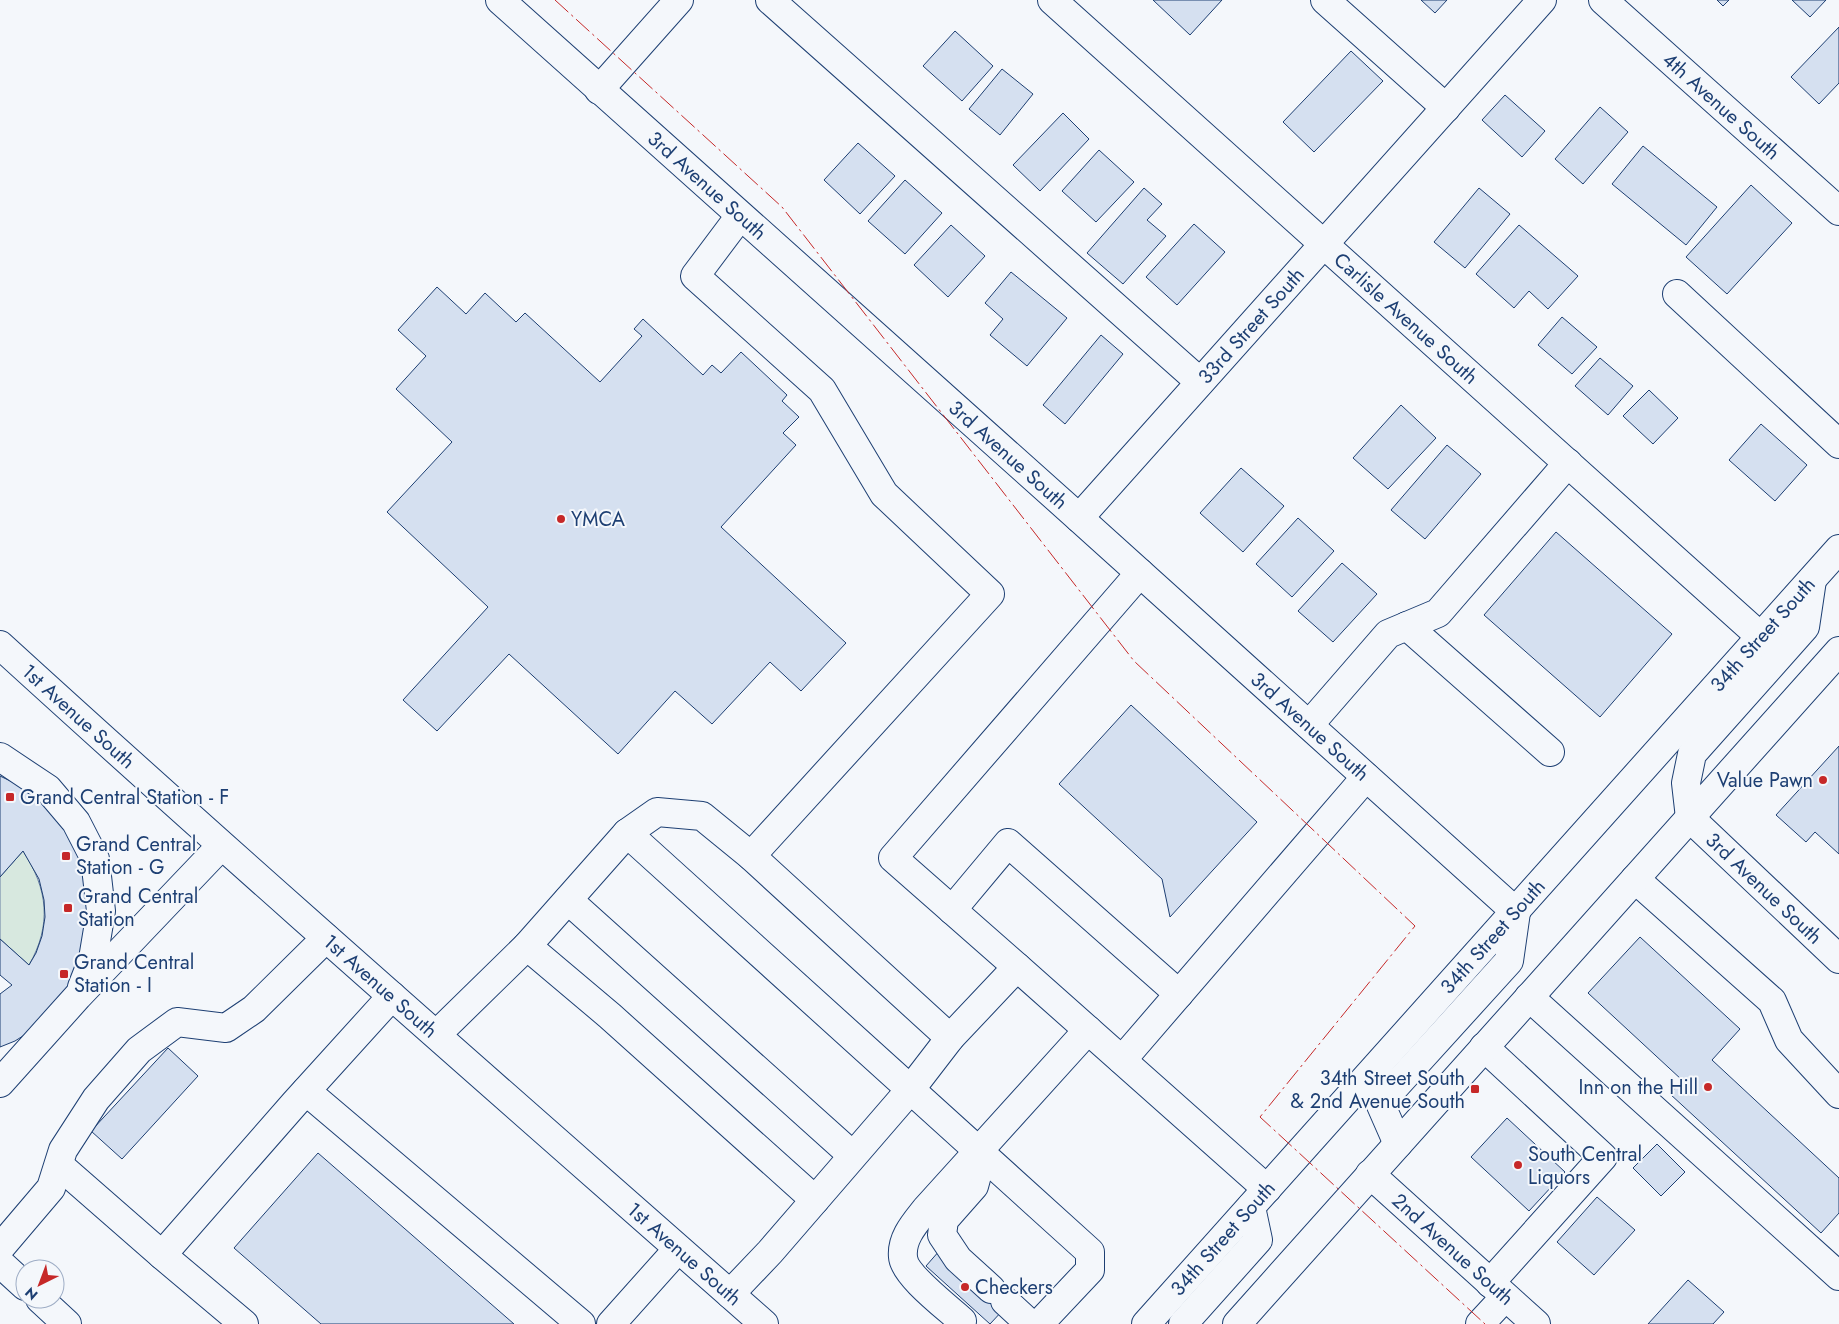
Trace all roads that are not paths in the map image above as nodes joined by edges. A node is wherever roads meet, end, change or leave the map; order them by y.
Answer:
1 (500, 0) edge
2 (770, 0) edge
3 (1052, 0) edge
4 (1325, 0) edge
5 (1542, 0) edge
6 (1603, 0) edge
7 (675, 1) edge
8 (600, 90) junction
9 (1446, 108) junction
10 (1839, 211) edge
11 (740, 216) junction
12 (1324, 244) junction
13 (1677, 294) dead end
14 (1200, 382) junction
15 (1839, 444) edge
16 (1568, 463) junction
17 (1079, 518) junction
18 (1839, 550) edge
19 (1140, 573) junction
20 (1812, 580) junction
21 (1408, 626) junction
22 (1761, 637) junction
23 (0, 645) edge
24 (1839, 651) edge
25 (1309, 725) junction
26 (1550, 752) dead end
27 (0, 757) edge
28 (1366, 777) junction
29 (1690, 818) junction
30 (627, 833) junction
31 (220, 846) junction
32 (751, 856) junction
33 (1636, 879) junction
34 (568, 900) junction
35 (952, 910) junction
36 (1516, 912) junction
37 (326, 938) junction
38 (527, 946) junction
39 (1839, 959) edge
40 (1017, 967) junction
41 (1179, 994) junction
42 (78, 996) junction
43 (392, 996) junction
44 (1529, 997) junction
45 (1088, 1030) junction
46 (437, 1034) junction
47 (950, 1038) junction
48 (36, 1044) junction
49 (1484, 1047) junction
50 (0, 1058) edge
51 (1122, 1060) junction
52 (0, 1083) edge
53 (910, 1090) junction
54 (306, 1091) junction
55 (1839, 1094) edge
56 (1398, 1144) junction
57 (980, 1151) junction
58 (852, 1155) junction
59 (59, 1165) junction
60 (1370, 1174) junction
61 (1259, 1198) junction
62 (815, 1200) junction
63 (0, 1248) edge
64 (678, 1249) junction
65 (162, 1256) junction
66 (0, 1263) edge
67 (1839, 1276) edge
68 (15, 1277) edge
69 (1498, 1290) junction
70 (730, 1294) junction
71 (51, 1309) edge
72 (962, 1321) dead end
73 (67, 1324) edge
74 (244, 1324) edge
75 (582, 1324) edge
76 (611, 1324) edge
77 (764, 1324) edge
78 (1030, 1324) edge
79 (1039, 1324) edge
80 (1146, 1324) edge
81 (1183, 1324) edge
82 (1237, 1324) edge
83 (1480, 1324) edge
84 (1536, 1324) edge

1 - 8 main road, 3rd Avenue South
2 - 14 main road
3 - 12 main road, Carlisle Avenue South
4 - 9 main road
5 - 9 main road, 33rd Street South
6 - 10 main road, 4th Avenue South
7 - 8 main road
8 - 11 main road, 3rd Avenue South
9 - 12 main road, 33rd Street South
11 - 17 main road, 3rd Avenue South
11 - 32 main road
12 - 14 main road, 33rd Street South
12 - 16 main road, Carlisle Avenue South
13 - 15 main road
14 - 17 main road, 33rd Street South
16 - 21 main road
16 - 22 main road, Carlisle Avenue South
17 - 19 main road, 3rd Avenue South
18 - 20 main road, 34th Street South
19 - 25 main road, 3rd Avenue South
19 - 35 main road
20 - 22 main road, 34th Street South
20 - 29 main road
21 - 25 main road
21 - 26 main road
22 - 36 main road, 34th Street South
23 - 31 main road, 1st Avenue South
24 - 29 main road
25 - 28 main road, 3rd Avenue South
27 - 42 main road
28 - 36 main road, 3rd Avenue South
28 - 41 main road
29 - 33 main road
29 - 39 main road, 3rd Avenue South
30 - 32 main road
30 - 34 main road
30 - 53 main road
31 - 37 main road, 1st Avenue South
31 - 42 main road
32 - 47 main road
33 - 44 main road
33 - 55 main road
34 - 38 main road
34 - 58 main road
35 - 40 main road
35 - 41 main road
36 - 56 main road
36 - 61 main road, 34th Street South
37 - 43 main road, 1st Avenue South
37 - 59 main road
38 - 46 main road
38 - 62 main road
40 - 45 main road
40 - 47 main road
41 - 51 main road
42 - 48 main road
43 - 46 main road, 1st Avenue South
43 - 54 main road
44 - 49 main road
44 - 67 main road
45 - 51 main road
45 - 57 main road
46 - 64 main road, 1st Avenue South
47 - 53 main road
48 - 50 main road
48 - 52 main road
49 - 56 main road
49 - 69 main road
51 - 61 main road
53 - 57 main road
53 - 58 main road
54 - 65 main road
54 - 75 main road
56 - 60 main road
57 - 72 main road
57 - 78 main road
57 - 79 main road
58 - 62 main road
59 - 63 main road
59 - 65 main road
60 - 69 main road, 2nd Avenue South
60 - 82 main road
61 - 80 main road, 34th Street South
61 - 81 main road
62 - 70 main road
64 - 70 main road, 1st Avenue South
64 - 76 main road
65 - 74 main road
66 - 68 main road
69 - 83 main road
69 - 84 main road, 2nd Avenue South
70 - 77 main road, 1st Avenue South
71 - 73 main road

